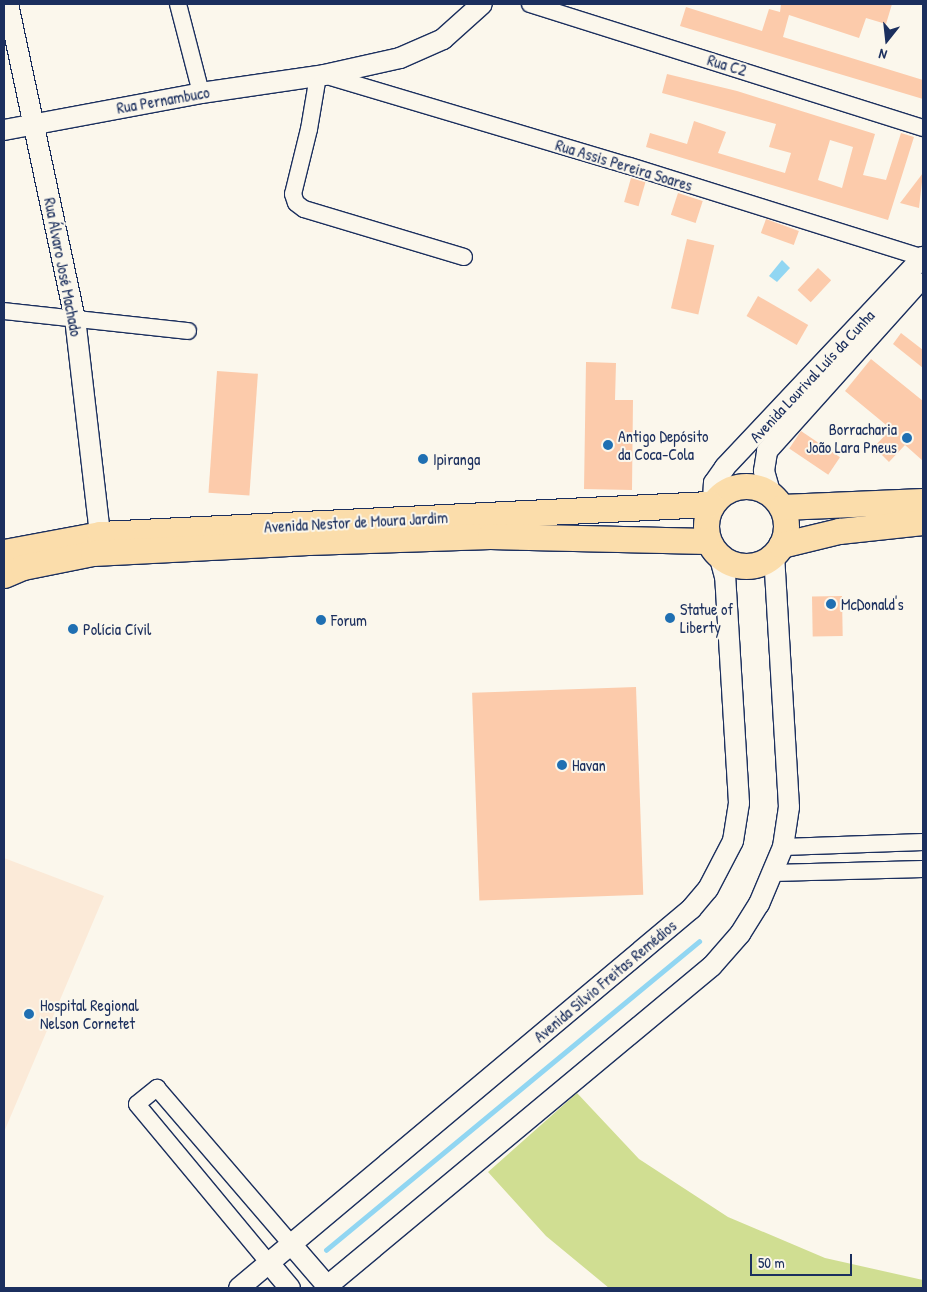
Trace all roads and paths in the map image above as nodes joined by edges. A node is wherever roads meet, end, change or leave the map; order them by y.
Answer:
1 (8, 4) edge
2 (178, 4) edge
3 (482, 4) edge
4 (530, 4) edge
5 (321, 76) junction
6 (201, 93) junction
7 (34, 123) junction
8 (923, 128) edge
9 (4, 130) edge
10 (464, 257) dead end
11 (923, 258) edge
12 (923, 277) edge
13 (4, 311) edge
14 (75, 318) junction
15 (188, 331) dead end
16 (776, 500) junction
17 (923, 501) edge
18 (711, 502) junction
19 (923, 522) edge
20 (308, 533) junction
21 (100, 534) junction
22 (714, 549) junction
23 (778, 550) junction
24 (4, 552) edge
25 (4, 575) edge
26 (923, 842) edge
27 (783, 847) junction
28 (923, 869) edge
29 (773, 873) junction
30 (291, 1244) junction
31 (268, 1262) junction
32 (327, 1287) edge
33 (238, 1288) edge
34 (290, 1288) edge

1 - 7 street, Rua Álvaro José Machado
2 - 6 street
3 - 5 street, Rua Pernambuco
4 - 8 street, Rua C2
5 - 6 street, Rua Pernambuco
5 - 10 street
5 - 11 street, Rua Assis Pereira Soares
6 - 7 street, Rua Pernambuco
7 - 9 street, Rua Pernambuco
7 - 14 street, Rua Álvaro José Machado
11 - 18 street, Avenida Lourival Luís da Cunha
12 - 16 street, Avenida Lourival Luís da Cunha
13 - 14 street
14 - 15 street
14 - 21 street, Rua Álvaro José Machado
16 - 17 main road, Avenida Nestor de Moura Jardim
16 - 18 main road, Avenida Nestor de Moura Jardim
16 - 23 main road
18 - 20 main road, Avenida Nestor de Moura Jardim
18 - 22 main road
19 - 23 main road, Avenida Nestor de Moura Jardim
20 - 21 main road, Avenida Nestor de Moura Jardim
20 - 22 main road, Avenida Nestor de Moura Jardim
20 - 25 main road, Avenida Nestor de Moura Jardim
21 - 24 main road, Avenida Nestor de Moura Jardim
22 - 23 main road, Avenida Nestor de Moura Jardim
22 - 30 street, Avenida Sílvio Freitas Remédios
23 - 27 street
26 - 27 street
27 - 29 street
28 - 29 street
29 - 32 street
30 - 31 street, Avenida Sílvio Freitas Remédios
30 - 31 street
30 - 32 street
31 - 33 street, Avenida Sílvio Freitas Remédios
31 - 34 street

